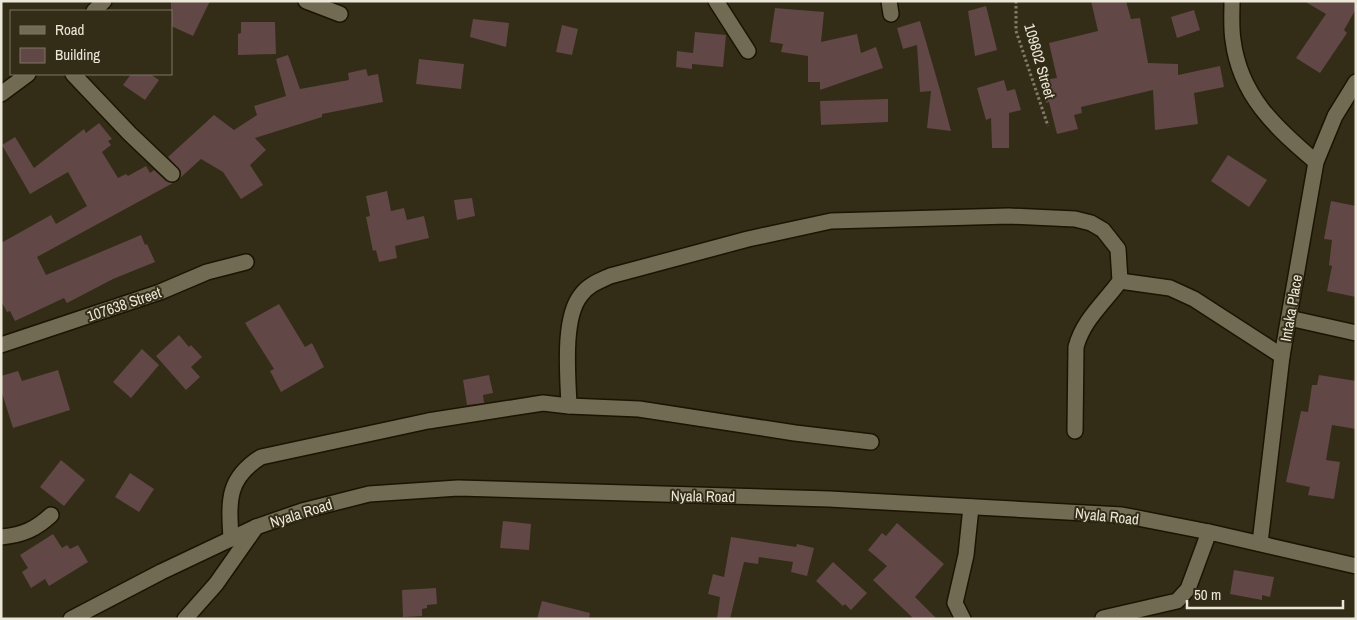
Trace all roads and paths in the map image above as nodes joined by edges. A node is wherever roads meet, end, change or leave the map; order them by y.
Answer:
1 (104, 1) edge
2 (306, 1) edge
3 (716, 1) edge
4 (1016, 1) edge
5 (1232, 1) edge
6 (95, 10) edge
7 (340, 14) dead end
8 (748, 51) dead end
9 (27, 75) edge
10 (74, 75) edge
11 (1356, 82) edge
12 (1, 94) edge
13 (1048, 126) dead end
14 (1316, 162) junction
15 (172, 174) dead end
16 (246, 262) dead end
17 (1120, 281) junction
18 (1289, 318) junction
19 (1356, 333) edge
20 (1, 345) edge
21 (1282, 356) junction
22 (569, 406) junction
23 (1075, 431) dead end
24 (871, 442) dead end
25 (971, 507) junction
26 (51, 515) dead end
27 (256, 527) junction
28 (1209, 532) junction
29 (1, 537) edge
30 (231, 539) junction
31 (1260, 543) junction
32 (1356, 566) edge
33 (1102, 618) edge
34 (71, 619) edge
35 (185, 619) edge
36 (963, 619) edge

1 - 6 street
2 - 7 street
3 - 8 street
4 - 13 path, 109802 Street
5 - 14 street
9 - 12 street
10 - 15 street
11 - 14 street, Intaka Place
14 - 18 street, Intaka Place
16 - 20 street, 107638 Street
17 - 21 street
17 - 22 street
17 - 23 street
18 - 19 street
18 - 21 street, Intaka Place
21 - 31 street, Intaka Place
22 - 24 street
22 - 30 street
25 - 27 street, Nyala Road
25 - 28 street, Nyala Road
25 - 36 street
26 - 29 street
27 - 30 street, Nyala Road
27 - 35 street
28 - 31 street, Nyala Road
28 - 33 street
30 - 34 street, Nyala Road
31 - 32 street, Nyala Road

